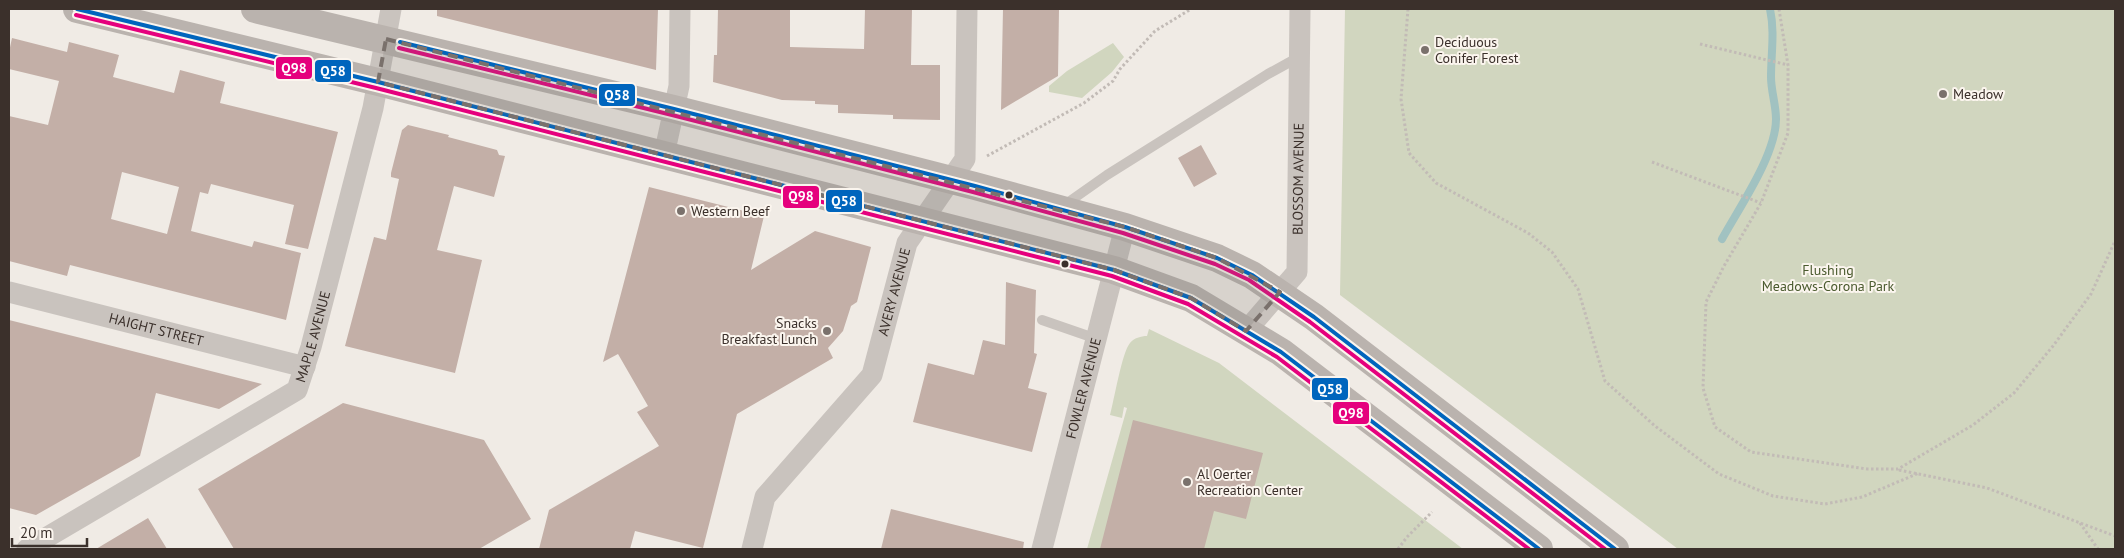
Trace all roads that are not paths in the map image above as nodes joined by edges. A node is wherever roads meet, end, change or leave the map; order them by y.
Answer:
1 (77, 9) edge
2 (255, 9) edge
3 (391, 9) edge
4 (680, 9) edge
5 (967, 9) edge
6 (1300, 9) edge
7 (386, 39) junction
8 (1299, 57) junction
9 (378, 82) junction
10 (674, 109) junction
11 (664, 155) junction
12 (950, 180) junction
13 (1059, 209) junction
14 (923, 220) junction
15 (1125, 227) junction
16 (1114, 270) junction
17 (9, 292) edge
18 (1280, 292) junction
19 (1042, 320) dead end
20 (1246, 331) junction
21 (1097, 339) junction
22 (305, 367) junction
23 (27, 549) edge
24 (752, 549) edge
25 (1042, 549) edge
26 (1539, 549) edge
27 (1615, 549) edge

1 - 9 main road
2 - 7 main road
3 - 7 street, MAPLE AVENUE
4 - 10 street
5 - 12 street, AVERY AVENUE
6 - 8 street, BLOSSOM AVENUE
7 - 9 street, MAPLE AVENUE
7 - 10 main road
8 - 13 lane
8 - 18 street, BLOSSOM AVENUE
9 - 11 main road
9 - 22 street, MAPLE AVENUE
10 - 11 street
10 - 12 main road
11 - 14 main road
12 - 13 main road
12 - 14 street, AVERY AVENUE
13 - 15 main road
14 - 16 main road
14 - 24 street, AVERY AVENUE
15 - 16 street, FOWLER AVENUE
15 - 18 main road
16 - 20 main road
16 - 21 street, FOWLER AVENUE
17 - 22 street, HAIGHT STREET
18 - 20 street, BLOSSOM AVENUE
18 - 27 main road
19 - 21 lane
20 - 26 main road
21 - 25 street, FOWLER AVENUE
22 - 23 street, MAPLE AVENUE

